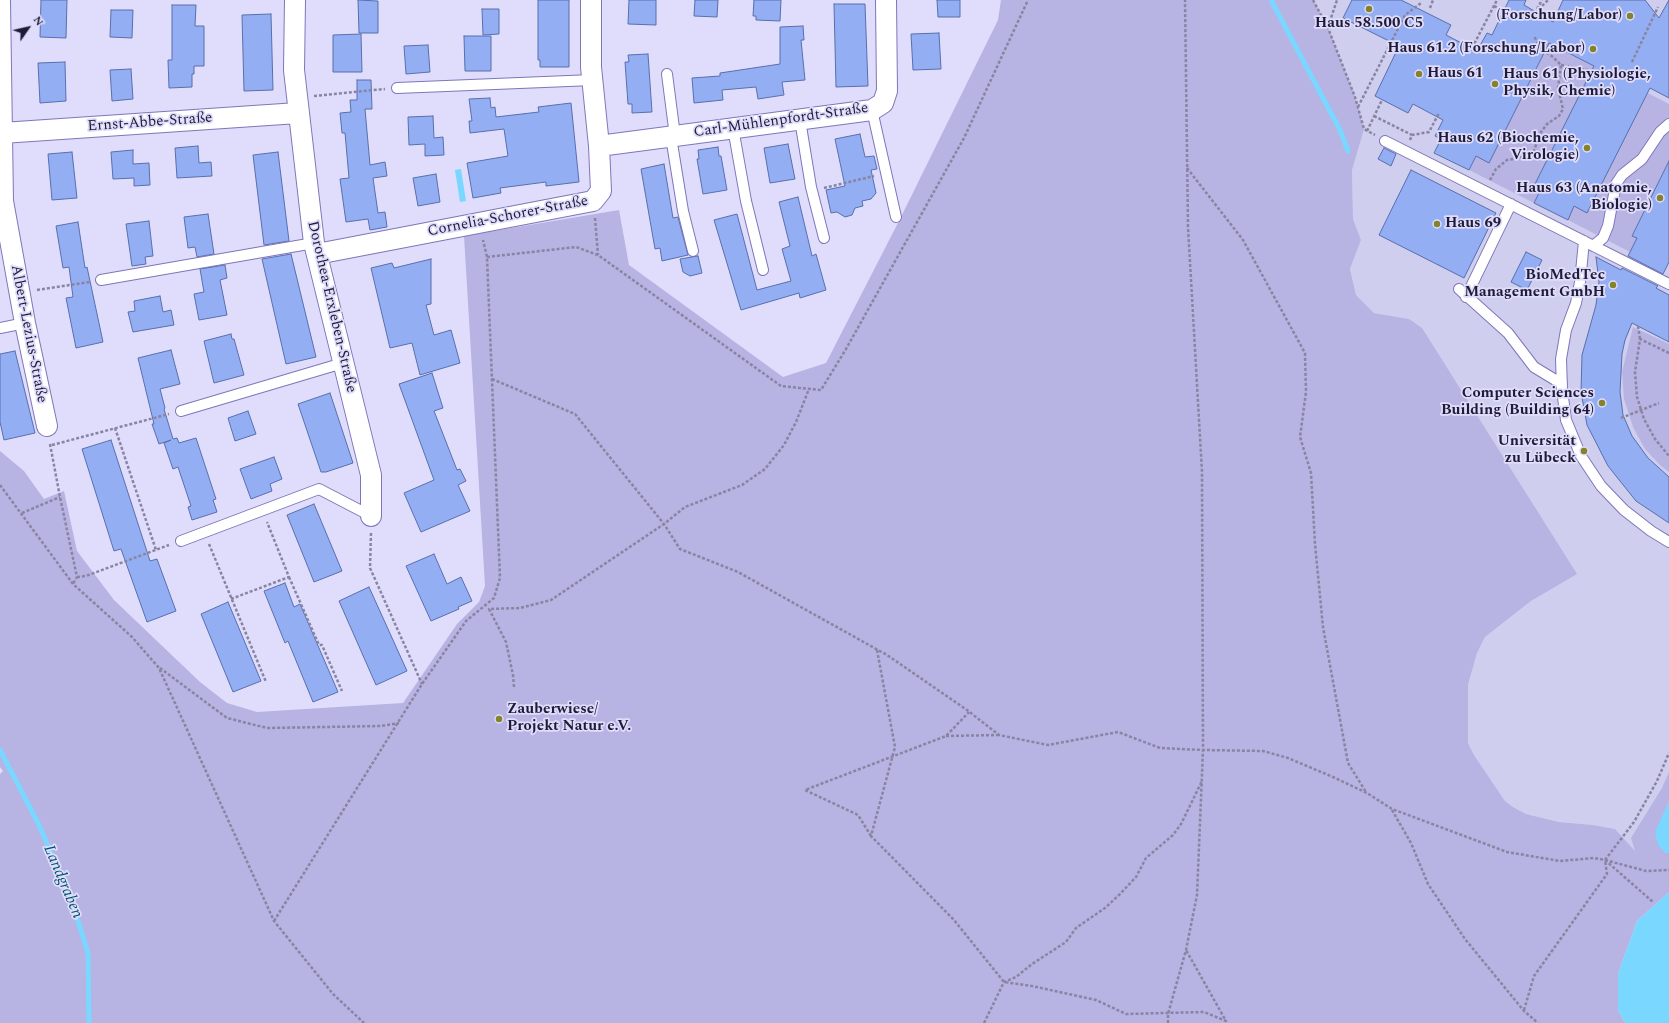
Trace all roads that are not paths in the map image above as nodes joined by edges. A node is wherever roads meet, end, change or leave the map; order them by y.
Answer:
1 (295, 0) edge
2 (591, 0) edge
3 (886, 0) edge
4 (0, 2) edge
5 (667, 74) dead end
6 (593, 80) junction
7 (397, 88) road end
8 (0, 92) edge
9 (298, 105) junction
10 (872, 110) junction
11 (800, 120) junction
12 (1669, 124) edge
13 (733, 128) junction
14 (2, 133) junction
15 (673, 136) junction
16 (1385, 141) road end
17 (599, 146) junction
18 (2, 201) edge
19 (1511, 204) junction
20 (896, 217) dead end
21 (824, 238) dead end
22 (1589, 243) junction
23 (315, 248) junction
24 (693, 251) dead end
25 (763, 270) dead end
26 (101, 280) road end
27 (1669, 284) edge
28 (1458, 289) dead end
29 (1466, 297) junction
30 (24, 323) junction
31 (0, 328) edge
32 (343, 364) junction
33 (1562, 384) junction
34 (181, 411) road end
35 (47, 426) road end
36 (371, 516) joint
37 (181, 541) road end
38 (1669, 542) edge

1 - 9 street, Dorothea-Erxleben-Straße
2 - 6 street, Cornelia-Schorer-Straße
3 - 10 street, Carl-Mühlenpfordt-Straße
4 - 8 street, Albert-Lezius-Straße
5 - 15 lane
6 - 7 lane
6 - 17 street, Cornelia-Schorer-Straße
8 - 14 street, Albert-Lezius-Straße
9 - 14 street, Ernst-Abbe-Straße
9 - 23 street, Dorothea-Erxleben-Straße
10 - 11 street, Carl-Mühlenpfordt-Straße
10 - 20 lane
11 - 13 street, Carl-Mühlenpfordt-Straße
11 - 21 lane
12 - 22 lane
13 - 15 street, Carl-Mühlenpfordt-Straße
13 - 25 lane
14 - 18 street, Albert-Lezius-Straße
15 - 17 street, Carl-Mühlenpfordt-Straße
15 - 24 lane
16 - 19 lane
17 - 23 street, Cornelia-Schorer-Straße
18 - 30 street, Albert-Lezius-Straße
19 - 22 lane
19 - 29 lane
22 - 27 lane
22 - 33 lane
23 - 26 lane
23 - 32 street, Dorothea-Erxleben-Straße
28 - 29 lane
29 - 33 lane
30 - 31 lane
30 - 35 street, Albert-Lezius-Straße
32 - 34 lane
32 - 36 street, Dorothea-Erxleben-Straße
33 - 38 lane
36 - 37 lane

